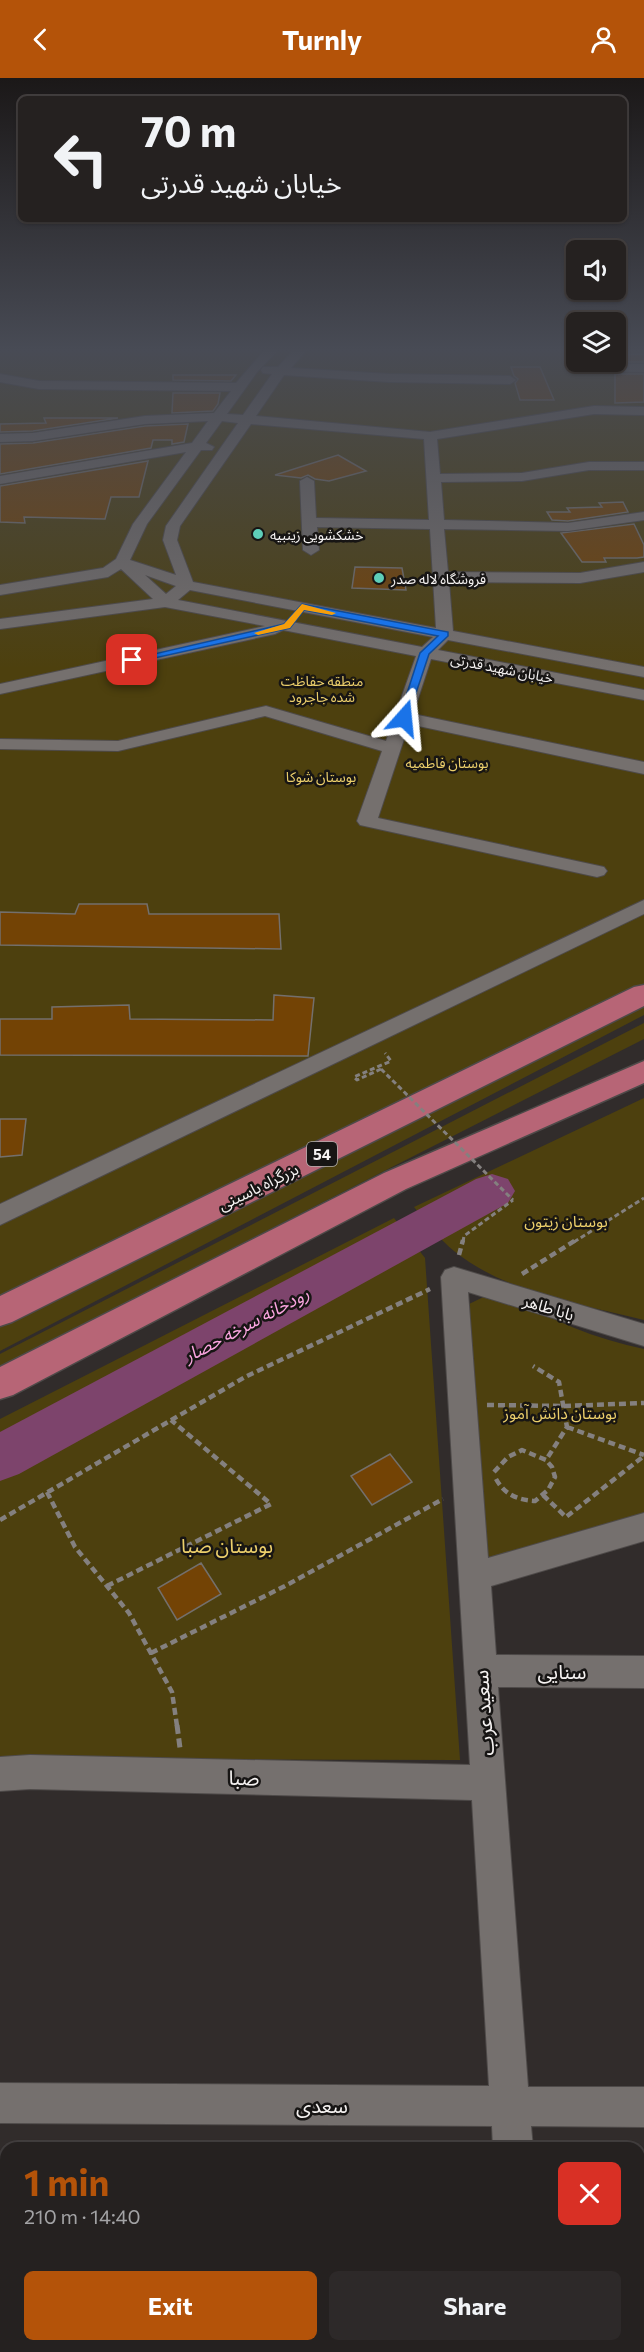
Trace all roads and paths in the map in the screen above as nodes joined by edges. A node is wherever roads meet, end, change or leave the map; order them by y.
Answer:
1 (133, 457) edge
2 (189, 457) edge
3 (221, 457) edge
4 (432, 457) edge
5 (644, 466) edge
6 (433, 478) junction
7 (0, 480) edge
8 (307, 481) dead end
9 (644, 516) edge
10 (309, 522) junction
11 (436, 524) junction
12 (311, 550) dead end
13 (141, 553) dead end
14 (122, 561) junction
15 (644, 567) edge
16 (441, 577) junction
17 (187, 585) junction
18 (0, 590) edge
19 (165, 602) junction
20 (302, 607) junction
21 (0, 624) edge
22 (287, 626) junction
23 (445, 634) junction
24 (425, 653) junction
25 (644, 672) edge
26 (0, 689) edge
27 (644, 695) edge
28 (404, 718) junction
29 (0, 744) edge
30 (393, 749) junction
31 (644, 768) edge
32 (597, 871) dead end
33 (644, 906) edge
34 (644, 994) edge
35 (391, 1061) dead end
36 (644, 1071) edge
37 (644, 1198) edge
38 (0, 1215) edge
39 (464, 1236) dead end
40 (453, 1277) junction
41 (496, 1291) junction
42 (0, 1312) edge
43 (644, 1335) edge
44 (533, 1366) dead end
45 (0, 1384) edge
46 (644, 1403) edge
47 (462, 1404) junction
48 (565, 1406) junction
49 (171, 1420) junction
50 (567, 1427) junction
51 (644, 1456) edge
52 (546, 1460) junction
53 (468, 1486) junction
54 (47, 1492) junction
55 (543, 1495) junction
56 (0, 1520) edge
57 (644, 1527) edge
58 (475, 1576) junction
59 (107, 1586) junction
60 (151, 1653) junction
61 (480, 1671) junction
62 (644, 1672) edge
63 (0, 1774) edge
64 (184, 1775) junction
65 (488, 1783) junction
66 (0, 2103) edge
67 (510, 2106) junction
68 (644, 2107) edge
69 (513, 2142) edge

1 - 7 street
2 - 14 street
3 - 17 street
4 - 6 street
5 - 6 street
6 - 11 street
8 - 10 street
9 - 11 street
10 - 11 street
10 - 12 street
11 - 16 street
13 - 14 street
14 - 17 street, خیابان شهید قدرتی
14 - 18 street
14 - 19 street
15 - 16 street
16 - 23 street
17 - 19 street
17 - 20 street, خیابان شهید قدرتی
19 - 21 street
19 - 22 street, خیابان شهید قدرتی
20 - 22 street
20 - 23 street, خیابان شهید قدرتی
22 - 24 street, خیابان شهید قدرتی
22 - 26 street
23 - 24 street
23 - 25 street, خیابان شهید قدرتی
24 - 27 street, خیابان شهید قدرتی
24 - 28 street
28 - 30 street
28 - 31 street
29 - 30 street
30 - 32 street
33 - 38 street
34 - 42 highway, بزرگراه یاسینی / 54
35 - 39 path, bridge
36 - 45 highway
37 - 41 path
40 - 41 street, بابا طاهر
40 - 47 street, سعید عرب
40 - 49 path
41 - 43 street, بابا طاهر
44 - 48 path
46 - 48 path
47 - 48 path
47 - 53 street, سعید عرب
48 - 50 path
49 - 54 path
49 - 59 path
50 - 51 path
50 - 52 path
51 - 55 path
52 - 55 path
52 - 55 path
53 - 58 street, سعید عرب
53 - 60 path
54 - 56 path
54 - 59 path
57 - 58 street
58 - 61 street, سعید عرب
59 - 60 path
60 - 64 path
61 - 62 street, سنایی
61 - 65 street, سعید عرب
63 - 64 street, صبا
64 - 65 street, صبا
65 - 67 street, سعید عرب
66 - 67 street, سعدی
67 - 68 street, سعدی
67 - 69 street, سعید عرب

